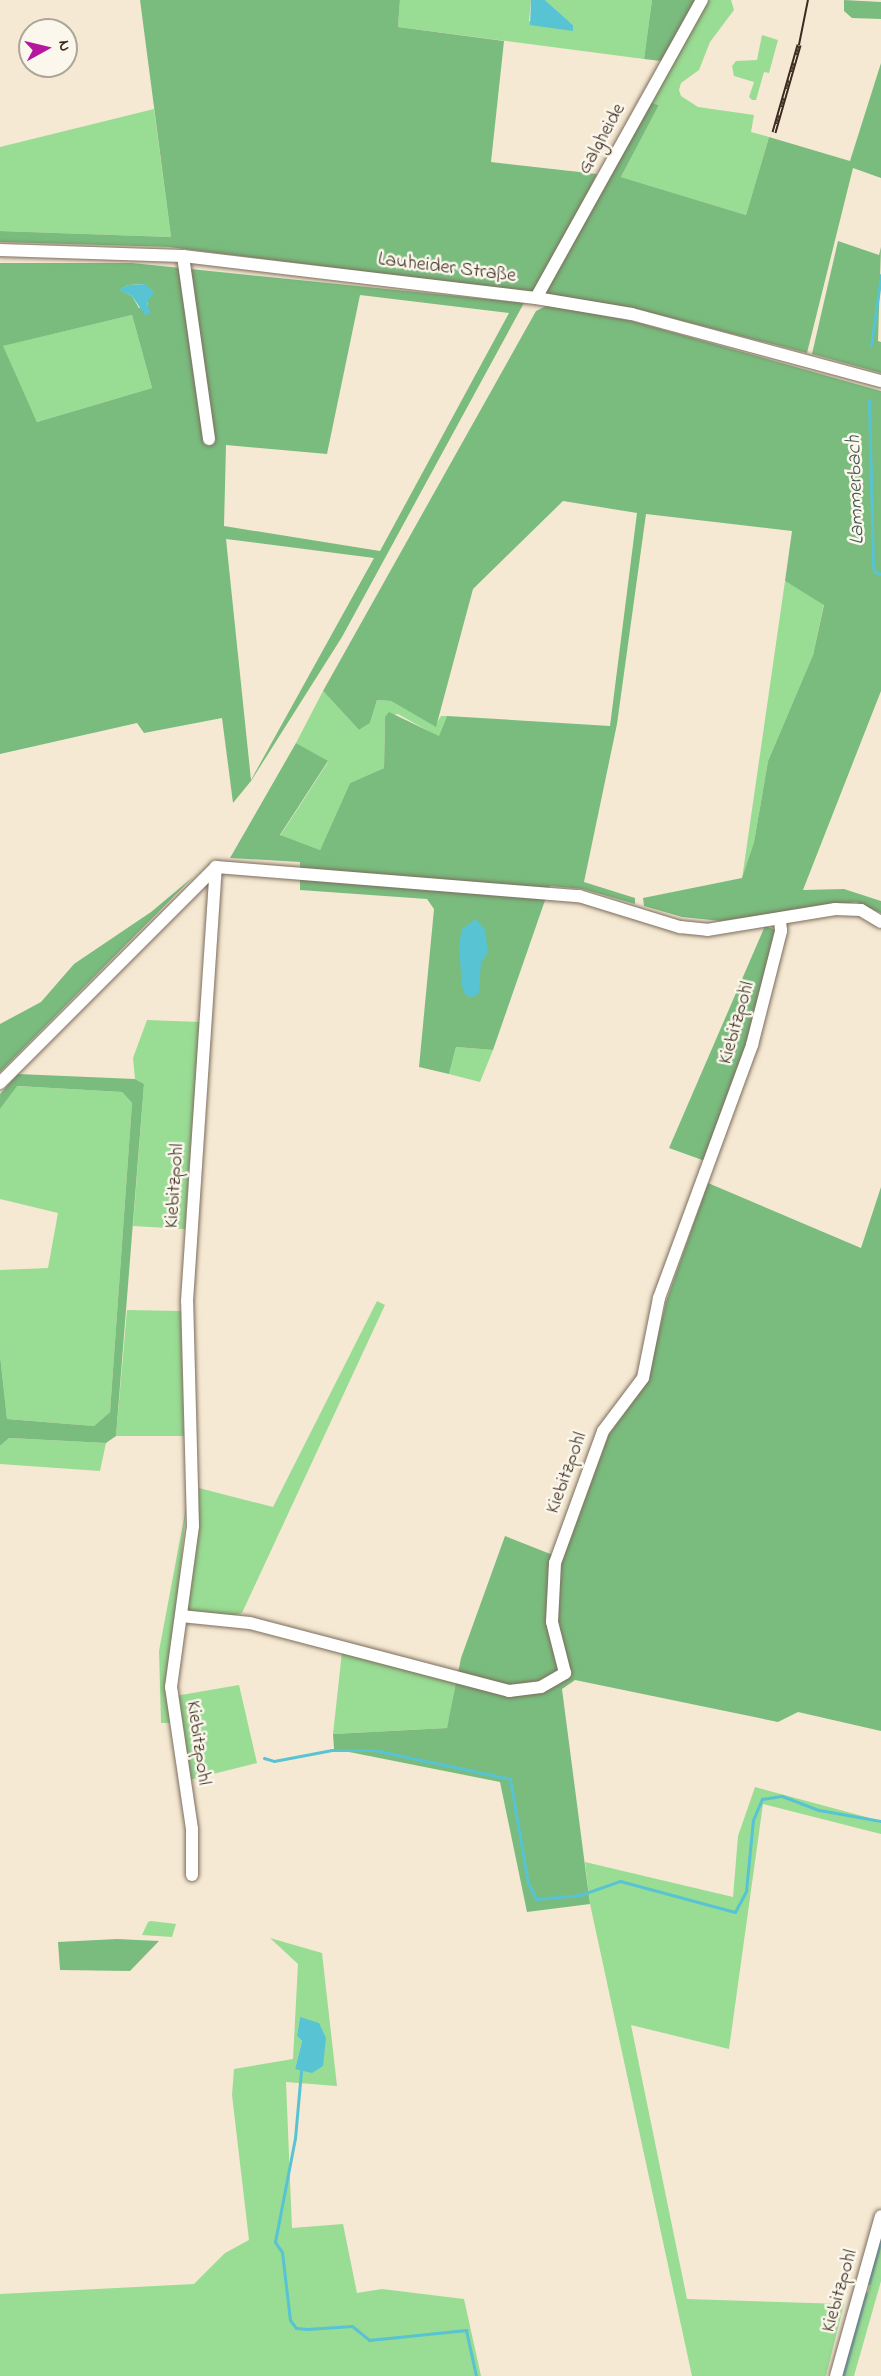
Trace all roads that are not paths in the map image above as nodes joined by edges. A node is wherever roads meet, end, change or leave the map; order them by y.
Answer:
1 (702, 0) edge
2 (0, 250) edge
3 (183, 256) junction
4 (536, 298) junction
5 (881, 381) edge
6 (208, 439) dead end
7 (216, 867) junction
8 (780, 920) junction
9 (881, 922) edge
10 (0, 1083) edge
11 (181, 1616) junction
12 (192, 1875) dead end
13 (881, 2216) edge
14 (836, 2376) edge

1 - 4 street, Galgheide
2 - 3 street, Lauheider Straße
3 - 4 street, Lauheider Straße
3 - 6 street
4 - 5 street, Lauheider Straße
7 - 8 street
7 - 10 street
7 - 11 street, Kiebitzpohl
8 - 9 street
8 - 11 street, Kiebitzpohl
11 - 12 street, Kiebitzpohl
13 - 14 street, Kiebitzpohl

